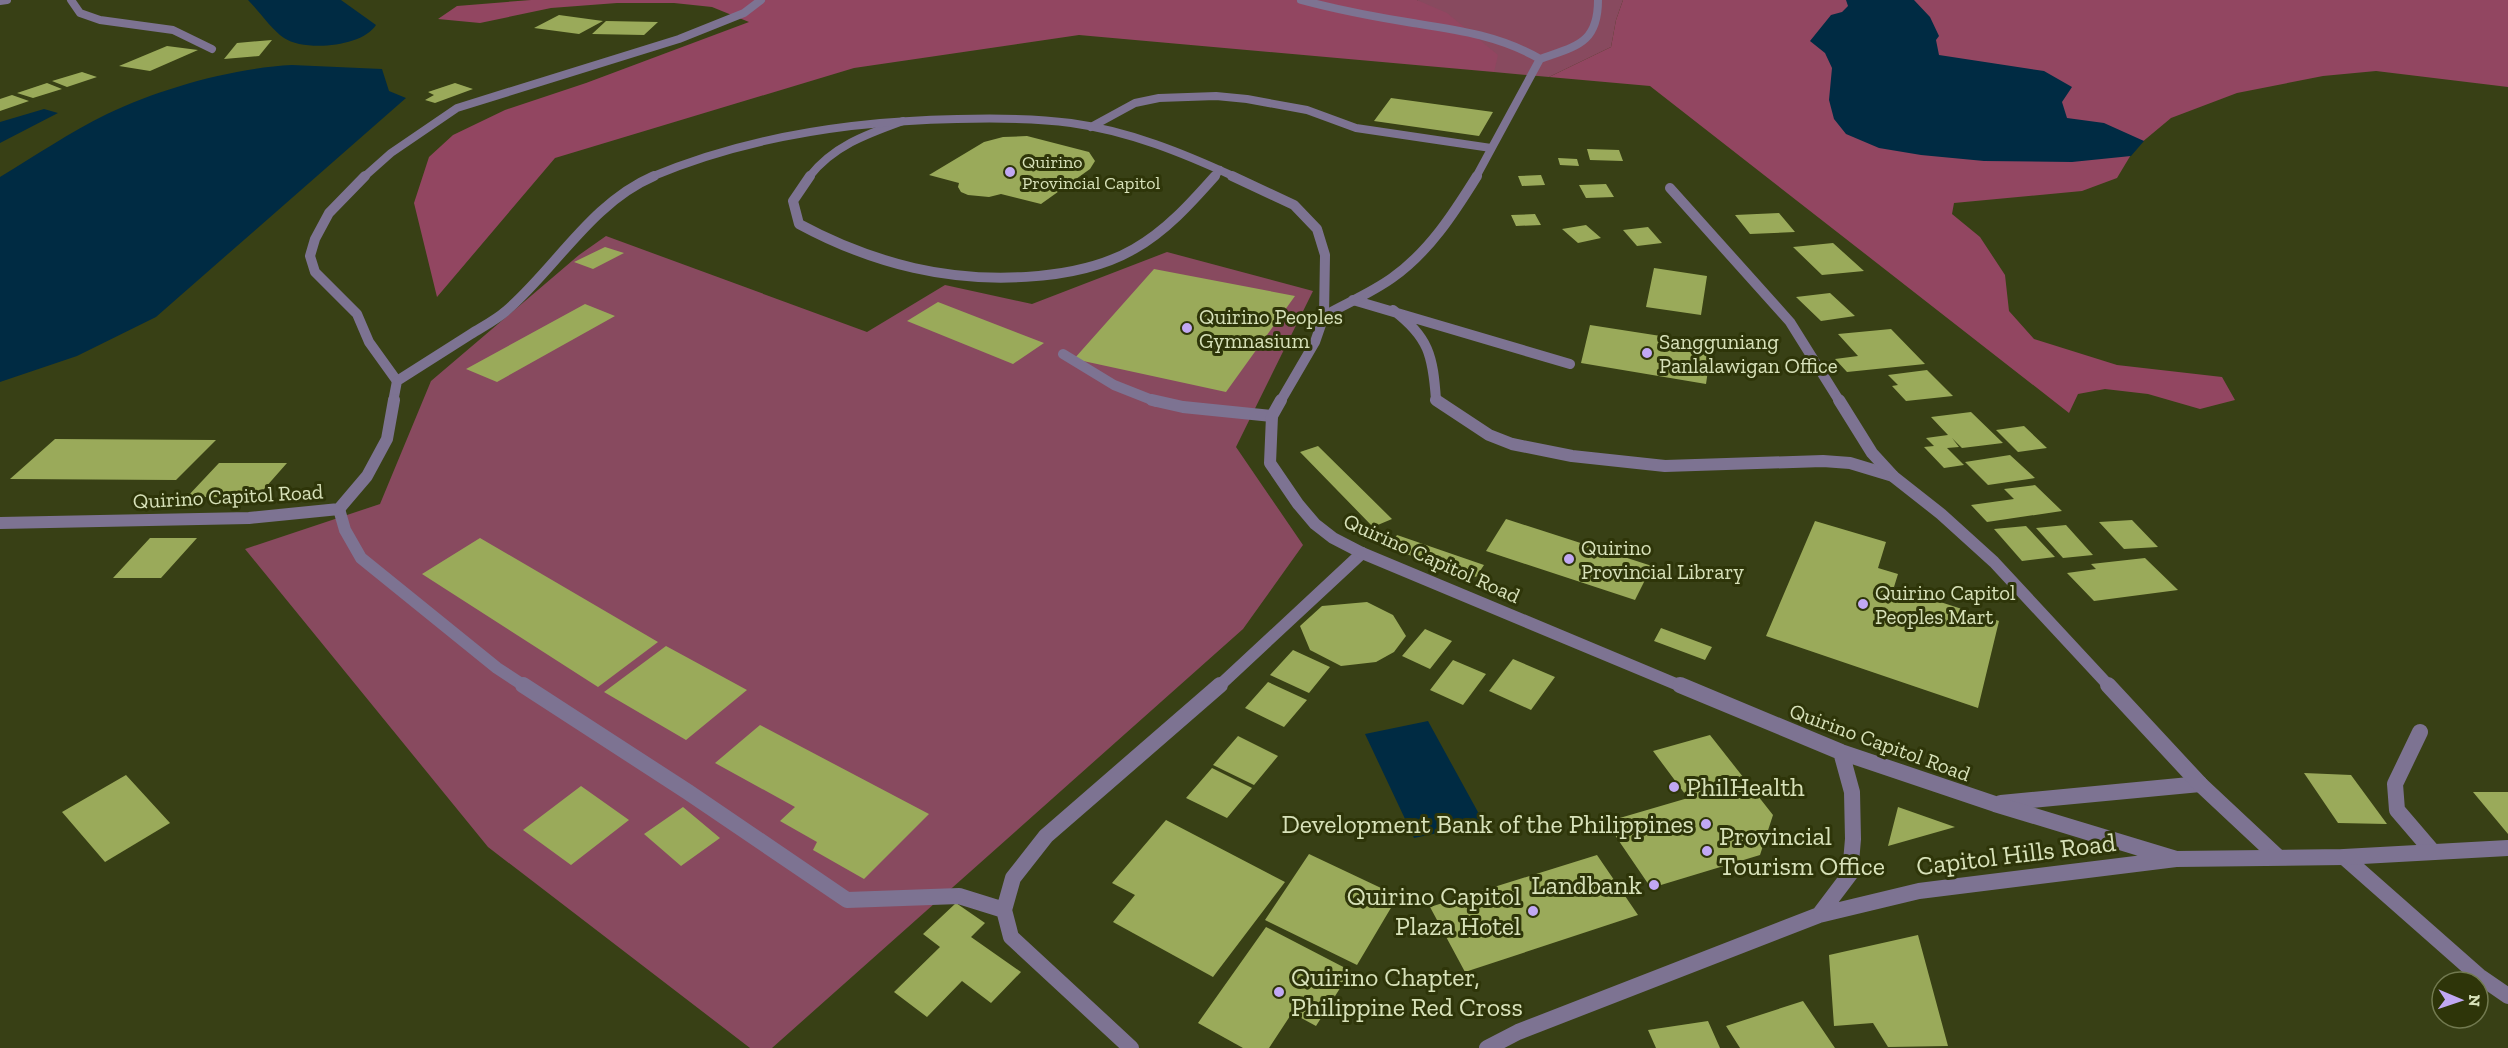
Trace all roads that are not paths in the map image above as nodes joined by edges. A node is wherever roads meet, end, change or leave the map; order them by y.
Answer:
1 (7, 0) edge
2 (71, 0) edge
3 (761, 0) edge
4 (1300, 0) edge
5 (1598, 0) edge
6 (0, 1) edge
7 (212, 49) dead end
8 (1540, 59) junction
9 (906, 120) junction
10 (1091, 127) junction
11 (1491, 148) junction
12 (1220, 170) junction
13 (1670, 188) dead end
14 (1353, 300) junction
15 (1393, 310) junction
16 (1324, 316) junction
17 (1062, 354) dead end
18 (1570, 364) dead end
19 (398, 381) junction
20 (1272, 416) junction
21 (1894, 477) junction
22 (339, 509) junction
23 (0, 523) edge
24 (1362, 553) junction
25 (2420, 732) dead end
26 (1841, 752) junction
27 (2200, 784) junction
28 (1995, 804) junction
29 (2508, 848) edge
30 (2433, 852) junction
31 (2278, 857) junction
32 (2344, 857) junction
33 (2176, 859) junction
34 (1004, 910) junction
35 (1819, 915) junction
36 (2508, 996) edge
37 (1131, 1048) edge
38 (1487, 1048) edge

1 - 6 street
2 - 7 street
3 - 19 street
4 - 8 street
5 - 8 street
8 - 11 street
9 - 10 street, Quirino Capitol Road
9 - 12 street
9 - 19 street, Quirino Capitol Road
10 - 11 street
10 - 12 street, Quirino Capitol Road
11 - 14 street
12 - 16 street, Quirino Capitol Road
13 - 21 street
14 - 15 street
14 - 16 street
15 - 18 street
15 - 21 street
16 - 20 street, Quirino Capitol Road
17 - 20 street
19 - 22 street, Quirino Capitol Road
20 - 24 street, Quirino Capitol Road
21 - 27 street
22 - 23 street, Quirino Capitol Road
22 - 34 street
24 - 26 street, Quirino Capitol Road
24 - 34 street
25 - 30 street
26 - 28 street, Quirino Capitol Road
26 - 35 street
27 - 28 street
27 - 31 street
28 - 33 street, Quirino Capitol Road
29 - 30 street, Capitol Hills Road
30 - 32 street, Capitol Hills Road
31 - 32 street, Capitol Hills Road
31 - 33 street, Capitol Hills Road
32 - 36 street
33 - 35 street, Capitol Hills Road
34 - 37 street
35 - 38 street, Capitol Hills Road

